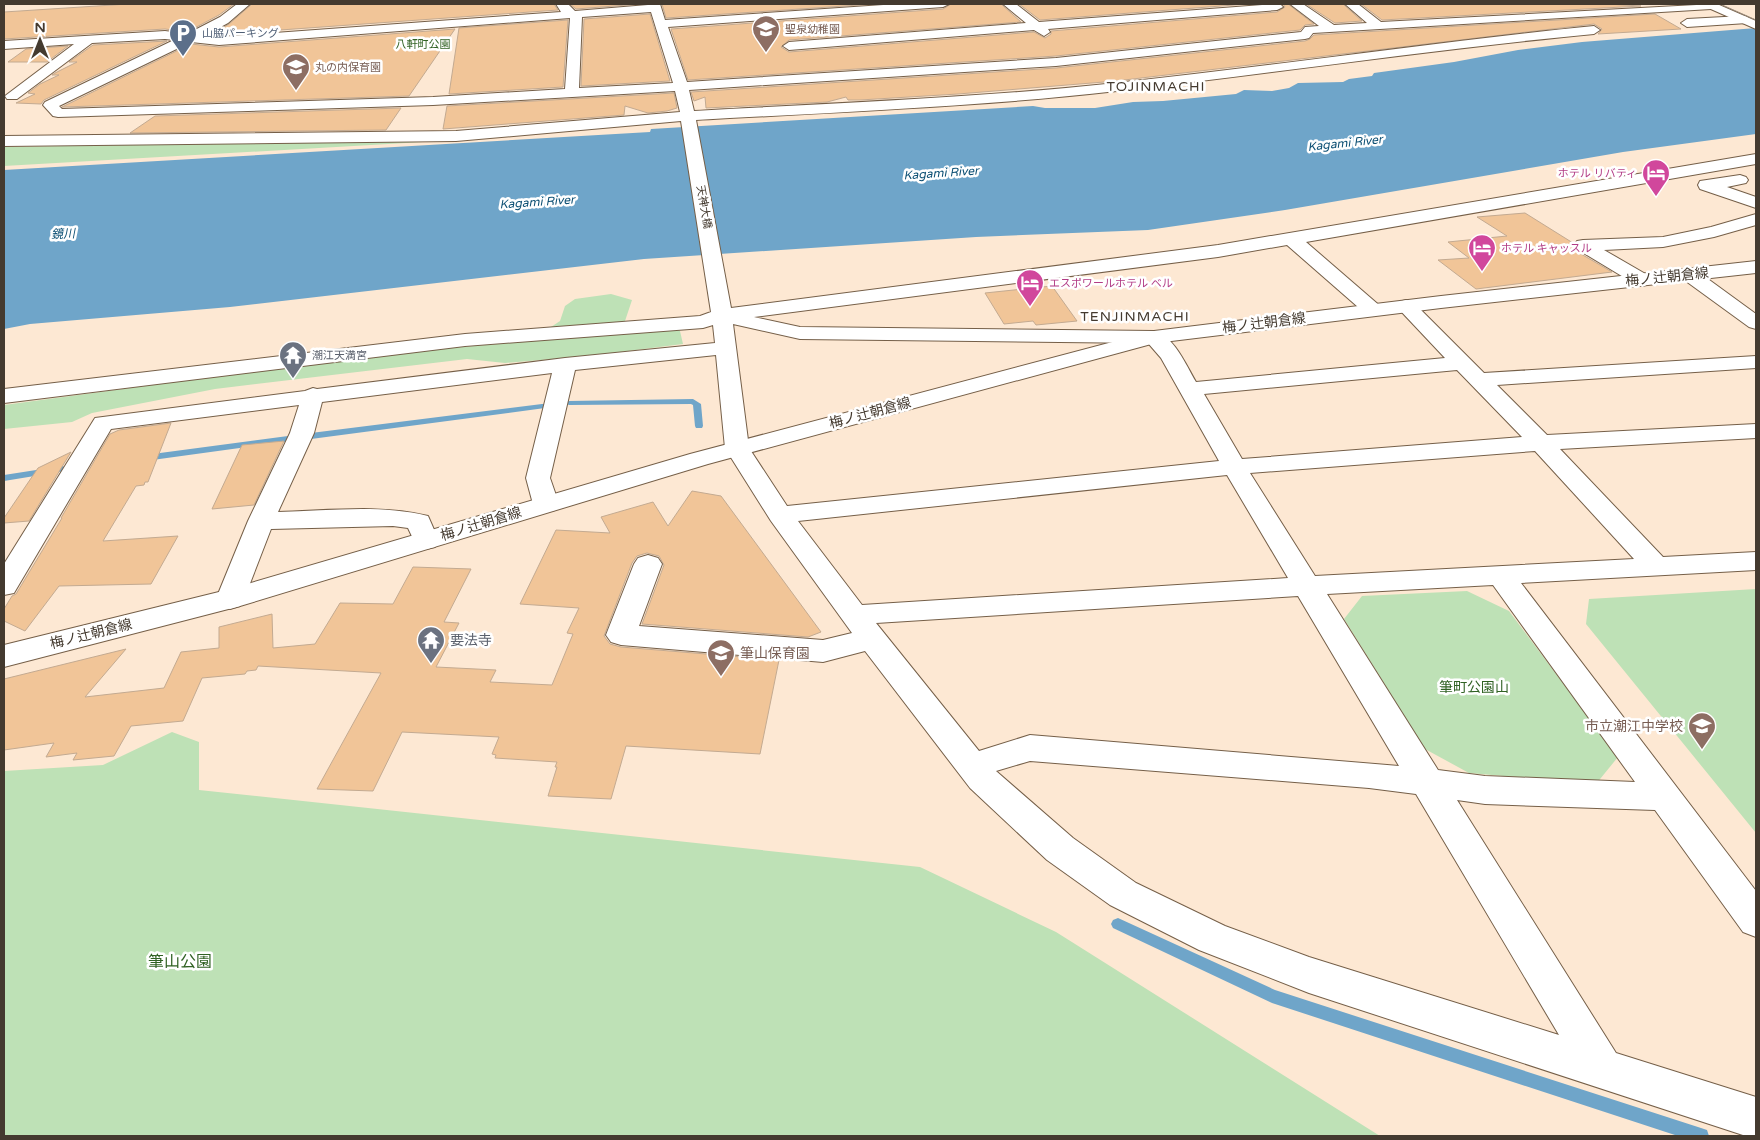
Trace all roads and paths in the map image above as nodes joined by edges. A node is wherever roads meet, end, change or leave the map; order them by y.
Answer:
1 (244, 4) edge
2 (562, 4) edge
3 (763, 4) edge
4 (943, 4) edge
5 (1009, 4) edge
6 (1164, 4) edge
7 (1296, 4) edge
8 (1351, 4) edge
9 (1602, 4) edge
10 (1736, 4) edge
11 (1710, 5) edge
12 (655, 6) edge
13 (1278, 8) edge
14 (1619, 11) junction
15 (1756, 12) edge
16 (1180, 14) junction
17 (572, 15) junction
18 (1319, 20) junction
19 (1374, 22) junction
20 (1643, 22) dead end
21 (1749, 22) edge
22 (661, 24) junction
23 (1674, 24) dead end
24 (776, 25) junction
25 (1037, 26) junction
26 (1331, 29) junction
27 (1607, 29) dead end
28 (1305, 30) junction
29 (978, 31) junction
30 (1050, 37) dead end
31 (190, 38) junction
32 (88, 40) junction
33 (854, 41) junction
34 (992, 42) dead end
35 (4, 45) edge
36 (1207, 45) junction
37 (789, 46) junction
38 (1064, 48) dead end
39 (1426, 49) junction
40 (1006, 54) dead end
41 (1019, 65) junction
42 (1088, 67) junction
43 (877, 76) junction
44 (810, 79) junction
45 (682, 87) junction
46 (1115, 87) junction
47 (572, 93) junction
48 (8, 96) edge
49 (64, 98) junction
50 (688, 118) junction
51 (4, 141) edge
52 (1756, 159) edge
53 (1756, 177) edge
54 (1756, 204) edge
55 (1756, 219) edge
56 (1291, 239) junction
57 (1756, 267) edge
58 (1690, 275) junction
59 (1642, 280) junction
60 (720, 304) junction
61 (1406, 306) junction
62 (1373, 310) junction
63 (1756, 323) edge
64 (1154, 337) junction
65 (726, 348) junction
66 (1462, 362) junction
67 (1756, 362) edge
68 (565, 365) junction
69 (1479, 380) junction
70 (1189, 389) junction
71 (313, 395) junction
72 (4, 396) edge
73 (1756, 431) edge
74 (1541, 443) junction
75 (737, 448) junction
76 (1234, 467) junction
77 (546, 504) junction
78 (780, 515) junction
79 (261, 521) junction
80 (426, 541) junction
81 (1756, 561) edge
82 (648, 564) dead end
83 (1657, 567) junction
84 (1500, 576) junction
85 (4, 586) edge
86 (1306, 586) junction
87 (230, 599) junction
88 (863, 627) junction
89 (4, 656) edge
90 (972, 766) junction
91 (1426, 783) junction
92 (1665, 797) junction
93 (1756, 920) edge
94 (1602, 1068) junction
95 (1756, 1118) edge

1 - 31 street
2 - 17 street
3 - 24 street
4 - 24 street
5 - 25 street
6 - 16 street
7 - 18 street
8 - 19 street
9 - 14 street
10 - 15 street
11 - 14 street
11 - 21 street
12 - 17 street
12 - 22 street, 天神大橋
13 - 16 street
14 - 19 street
14 - 20 street
16 - 25 street
16 - 36 street
17 - 31 street
17 - 47 street
18 - 19 street
18 - 26 street
19 - 26 street
21 - 23 street
22 - 24 street
22 - 45 street, 天神大橋
24 - 37 street
25 - 29 street
25 - 30 street
26 - 28 street
27 - 39 street
28 - 36 street
28 - 39 street
29 - 33 street
29 - 34 street
31 - 32 street
31 - 49 street
32 - 35 street
32 - 48 street
33 - 37 street
33 - 43 street
36 - 42 street
37 - 44 street
38 - 42 street
39 - 46 street
40 - 41 street
41 - 42 street
41 - 43 street
42 - 46 street
43 - 44 street
44 - 45 street
45 - 47 street
45 - 50 street, 天神大橋
46 - 50 street
47 - 49 street
48 - 49 street
50 - 51 street
50 - 60 street, 天神大橋
52 - 56 street
53 - 54 street
55 - 59 street
56 - 60 street
56 - 62 street
57 - 58 street, 梅ノ辻朝倉線
58 - 59 street, 梅ノ辻朝倉線
58 - 63 street
59 - 61 street, 梅ノ辻朝倉線
60 - 64 street
60 - 65 street, 天神大橋
60 - 72 street
61 - 62 street, 梅ノ辻朝倉線
61 - 66 street
62 - 64 street, 梅ノ辻朝倉線
64 - 70 street
64 - 75 street, 梅ノ辻朝倉線
65 - 68 street
65 - 75 street, 天神大橋
66 - 69 street
66 - 70 street
67 - 69 street
68 - 71 street
68 - 77 street
69 - 74 street
70 - 76 street
71 - 79 street
71 - 85 street
73 - 74 street
74 - 76 street
74 - 83 street
75 - 77 street, 梅ノ辻朝倉線
75 - 78 street
76 - 78 street
76 - 86 street
77 - 80 street, 梅ノ辻朝倉線
78 - 88 street
79 - 80 street
79 - 87 street
80 - 87 street, 梅ノ辻朝倉線
81 - 83 street
82 - 88 street
83 - 84 street
84 - 86 street
84 - 92 street
86 - 88 street
86 - 91 street
87 - 89 street, 梅ノ辻朝倉線
88 - 90 street
90 - 91 street
90 - 94 street
91 - 92 street
91 - 94 street
92 - 93 street
94 - 95 street

